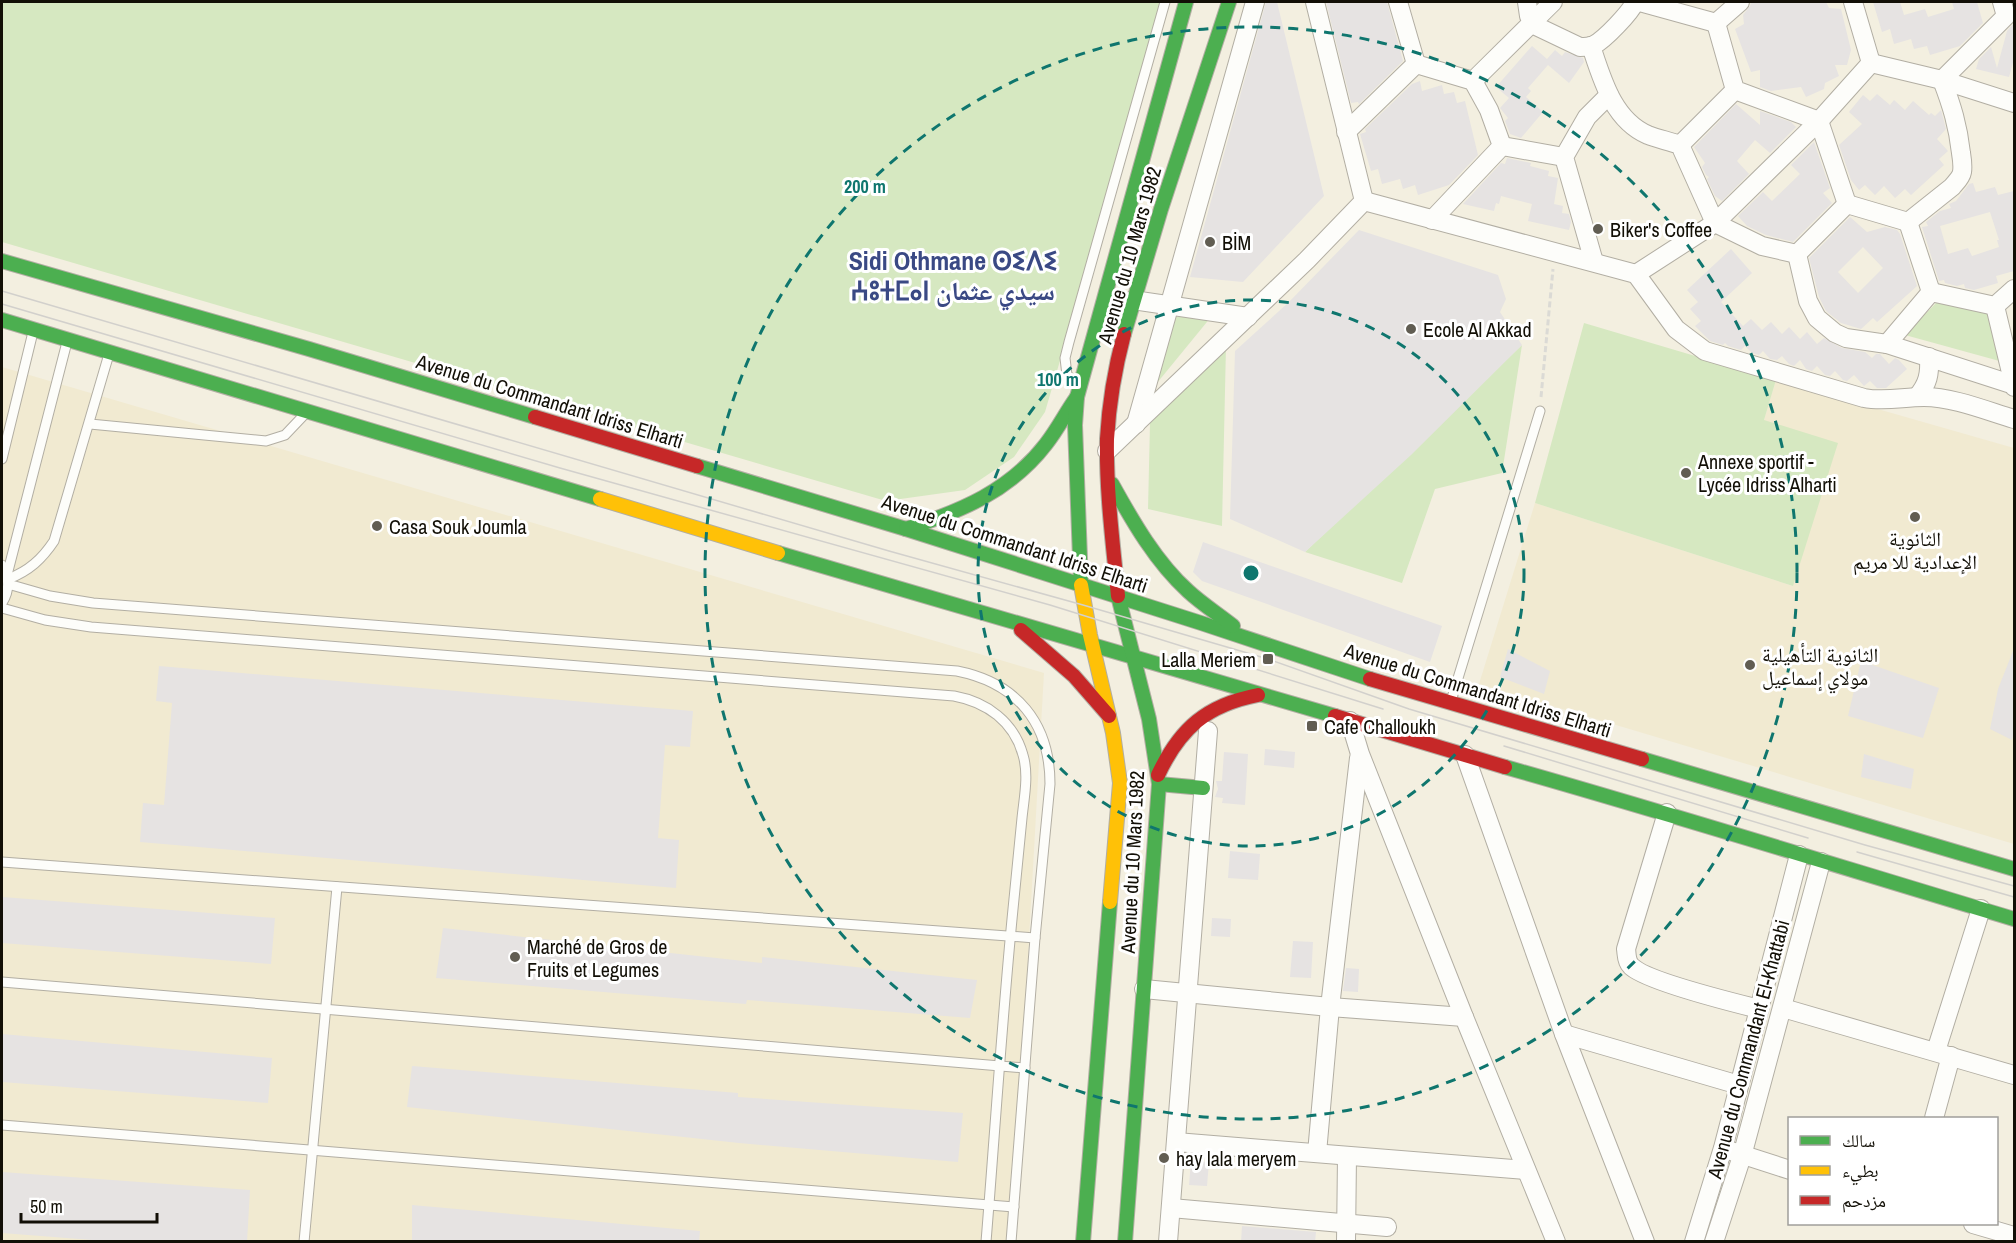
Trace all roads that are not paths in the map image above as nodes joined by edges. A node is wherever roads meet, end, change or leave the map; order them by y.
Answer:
1 (1165, 2) edge
2 (1186, 2) edge
3 (1229, 2) edge
4 (1255, 2) edge
5 (1315, 2) edge
6 (1398, 2) edge
7 (1527, 2) edge
8 (1553, 2) edge
9 (1638, 2) edge
10 (1740, 2) edge
11 (1853, 2) edge
12 (2007, 12) edge
13 (1532, 23) junction
14 (1716, 23) junction
15 (1591, 46) junction
16 (1871, 63) junction
17 (1416, 64) junction
18 (1473, 81) junction
19 (1942, 81) junction
20 (1734, 90) junction
21 (1609, 95) junction
22 (2014, 103) edge
23 (1820, 121) junction
24 (1346, 132) junction
25 (1680, 145) junction
26 (1502, 146) junction
27 (1564, 157) junction
28 (1364, 201) junction
29 (1847, 204) junction
30 (1432, 220) junction
31 (1908, 222) junction
32 (1715, 224) junction
33 (1797, 254) junction
34 (2, 261) edge
35 (1594, 262) junction
36 (1636, 274) junction
37 (2014, 289) edge
38 (1931, 292) junction
39 (1133, 300) junction
40 (1170, 305) junction
41 (1995, 306) junction
42 (1248, 317) junction
43 (2, 320) edge
44 (33, 329) junction
45 (67, 340) junction
46 (1887, 344) junction
47 (110, 353) junction
48 (1929, 357) junction
49 (2014, 386) edge
50 (1078, 391) junction
51 (1917, 397) junction
52 (1540, 411) road end
53 (307, 412) junction
54 (2014, 419) edge
55 (90, 424) junction
56 (1136, 424) junction
57 (1107, 451) junction
58 (2, 459) edge
59 (1109, 477) junction
60 (906, 529) junction
61 (2, 565) edge
62 (8, 579) junction
63 (1081, 585) junction
64 (1118, 596) junction
65 (2, 603) edge
66 (2, 608) edge
67 (1013, 623) junction
68 (1250, 639) junction
69 (1092, 644) junction
70 (1131, 655) junction
71 (1261, 694) junction
72 (1451, 703) junction
73 (1109, 716) junction
74 (1350, 721) junction
75 (1208, 731) dead end
76 (1360, 754) junction
77 (1465, 755) junction
78 (1159, 779) junction
79 (1203, 788) junction
80 (1667, 813) junction
81 (1799, 855) junction
82 (2, 862) edge
83 (1821, 862) junction
84 (2014, 869) edge
85 (337, 887) junction
86 (1981, 909) junction
87 (2014, 919) edge
88 (1011, 936) junction
89 (1035, 938) junction
90 (2, 982) edge
91 (1144, 989) junction
92 (1189, 994) junction
93 (1330, 1007) junction
94 (1783, 1008) junction
95 (326, 1009) junction
96 (1759, 1009) junction
97 (1464, 1017) junction
98 (1564, 1035) junction
99 (1944, 1054) junction
100 (1000, 1066) junction
101 (1025, 1068) junction
102 (2014, 1075) edge
103 (1739, 1085) junction
104 (1934, 1117) edge
105 (2, 1125) edge
106 (1176, 1142) junction
107 (1723, 1149) junction
108 (313, 1150) junction
109 (1317, 1153) junction
110 (1347, 1156) junction
111 (1742, 1156) junction
112 (1788, 1169) edge
113 (1526, 1170) junction
114 (989, 1205) junction
115 (1014, 1207) junction
116 (1171, 1208) junction
117 (1976, 1225) edge
118 (1387, 1227) dead end
119 (1346, 1233) edge
120 (2014, 1236) edge
121 (304, 1242) edge
122 (986, 1242) edge
123 (1011, 1242) edge
124 (1083, 1242) edge
125 (1125, 1242) edge
126 (1168, 1242) edge
127 (1556, 1242) edge
128 (1644, 1242) edge
129 (1694, 1242) edge
130 (1714, 1242) edge

1 - 50 lane
2 - 50 main road, Avenue du 10 Mars 1982
3 - 39 main road, Avenue du 10 Mars 1982
4 - 40 street
5 - 24 street
6 - 17 street
7 - 13 street
8 - 13 street
9 - 14 street
9 - 15 street
10 - 14 street
11 - 16 street
12 - 19 street
13 - 15 street
13 - 18 street
14 - 20 street
15 - 21 street
16 - 19 street
16 - 23 street
17 - 18 street
17 - 24 street
18 - 26 street
19 - 22 street
19 - 31 street
20 - 23 street
20 - 25 street
21 - 25 street
21 - 27 street
23 - 29 street
23 - 32 street
24 - 28 street
25 - 32 street
26 - 27 street
26 - 30 street
27 - 35 street
28 - 30 street
28 - 42 street
29 - 31 street
29 - 33 street
30 - 35 street
31 - 38 street
32 - 33 street
32 - 36 street
33 - 46 street
34 - 60 main road, Avenue du Commandant Idriss Elharti
35 - 36 street
36 - 51 street
37 - 41 street
38 - 41 street
38 - 46 street
39 - 40 street
39 - 57 main road, Avenue du 10 Mars 1982
40 - 42 street
40 - 56 street
41 - 49 street
42 - 56 street
43 - 44 main road
44 - 45 main road
44 - 58 lane
45 - 47 main road
45 - 62 lane
46 - 48 street
47 - 53 main road
47 - 55 lane
48 - 49 street
48 - 51 street
50 - 60 main road
50 - 63 main road, Avenue du 10 Mars 1982
51 - 54 street
52 - 72 lane
53 - 55 lane
53 - 67 main road
55 - 62 lane
56 - 57 street
57 - 59 main road, Avenue du 10 Mars 1982
59 - 64 main road, Avenue du 10 Mars 1982
59 - 68 main road
60 - 63 main road, Avenue du Commandant Idriss Elharti
61 - 62 lane
62 - 65 lane
62 - 89 lane
63 - 64 main road, Avenue du Commandant Idriss Elharti
63 - 69 main road, Avenue du 10 Mars 1982
64 - 68 main road, Avenue du Commandant Idriss Elharti
64 - 70 main road, Avenue du 10 Mars 1982
66 - 88 lane
67 - 69 main road
67 - 73 main road
68 - 72 main road, Avenue du Commandant Idriss Elharti
69 - 70 main road
69 - 73 main road, Avenue du 10 Mars 1982
70 - 71 main road
70 - 78 main road, Avenue du 10 Mars 1982
71 - 74 main road
71 - 78 main road
72 - 84 main road, Avenue du Commandant Idriss Elharti
73 - 124 main road, Avenue du 10 Mars 1982
74 - 76 street
74 - 77 main road
75 - 79 street
76 - 93 street
76 - 97 street
77 - 80 main road
77 - 98 street
78 - 79 main road
78 - 91 main road, Avenue du 10 Mars 1982
79 - 92 street
80 - 81 main road
80 - 96 street
81 - 83 main road
81 - 96 street, Avenue du Commandant El-Khattabi
82 - 85 lane
83 - 86 main road
83 - 94 street, Avenue du Commandant El-Khattabi
85 - 88 lane
85 - 95 lane
86 - 87 main road
86 - 99 street
88 - 89 lane
88 - 100 lane
89 - 101 lane
90 - 95 lane
91 - 92 street
91 - 125 main road, Avenue du 10 Mars 1982
92 - 93 street
92 - 106 street
93 - 97 street
93 - 109 street
94 - 99 street
94 - 111 street, Avenue du Commandant El-Khattabi
95 - 100 lane
95 - 108 lane
96 - 103 street, Avenue du Commandant El-Khattabi
97 - 113 street
98 - 103 street
98 - 128 street
99 - 102 street
99 - 104 street
100 - 101 lane
100 - 114 lane
101 - 115 lane
103 - 107 street, Avenue du Commandant El-Khattabi
105 - 108 lane
106 - 109 street
106 - 116 street
107 - 111 street
107 - 129 street, Avenue du Commandant El-Khattabi
108 - 114 lane
108 - 121 lane
109 - 110 street
110 - 113 street
110 - 119 street
111 - 112 street
111 - 130 street, Avenue du Commandant El-Khattabi
113 - 127 street
114 - 115 lane
114 - 122 lane
115 - 123 lane
116 - 119 street
116 - 126 street
117 - 120 street
118 - 119 street

